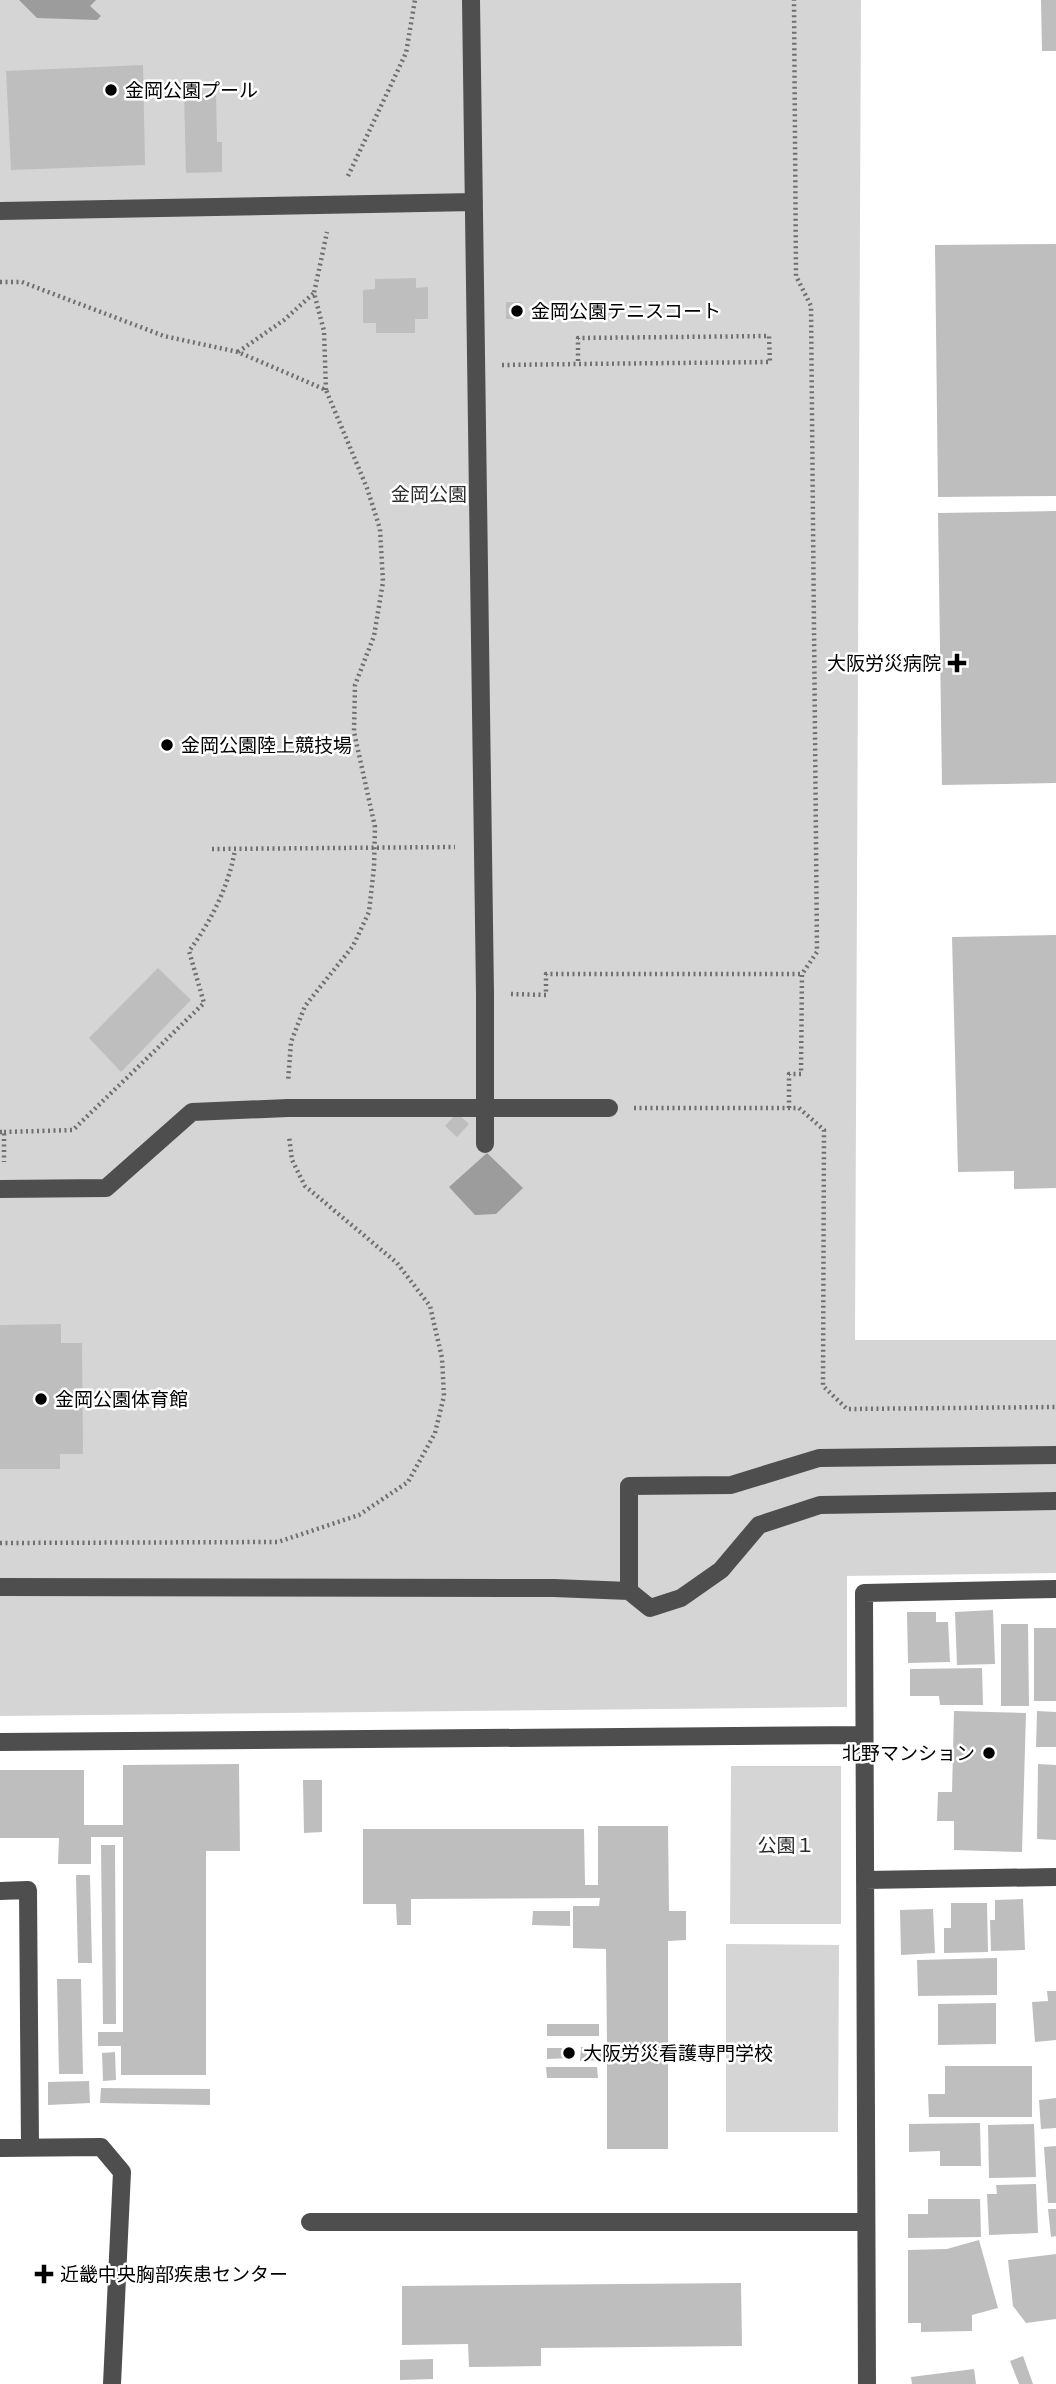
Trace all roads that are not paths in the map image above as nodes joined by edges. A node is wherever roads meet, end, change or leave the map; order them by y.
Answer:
1 (471, 0) edge
2 (474, 202) junction
3 (0, 211) edge
4 (485, 1108) junction
5 (609, 1108) road end
6 (485, 1144) dead end
7 (0, 1189) edge
8 (1056, 1455) edge
9 (1056, 1501) edge
10 (0, 1587) edge
11 (1056, 1589) edge
12 (629, 1591) junction
13 (864, 1735) junction
14 (0, 1742) edge
15 (1056, 1877) edge
16 (865, 1880) junction
17 (0, 1891) edge
18 (30, 2147) junction
19 (0, 2148) edge
20 (310, 2222) dead end
21 (866, 2222) junction
22 (112, 2384) edge
23 (867, 2384) edge

1 - 2 street
2 - 3 street
2 - 4 street
4 - 5 street
4 - 6 street
4 - 7 street
8 - 12 street
9 - 12 street
10 - 12 street
11 - 13 street
13 - 14 street
13 - 16 street
15 - 16 street
16 - 21 street
17 - 18 street
18 - 19 street
18 - 22 street
20 - 21 street
21 - 23 street

